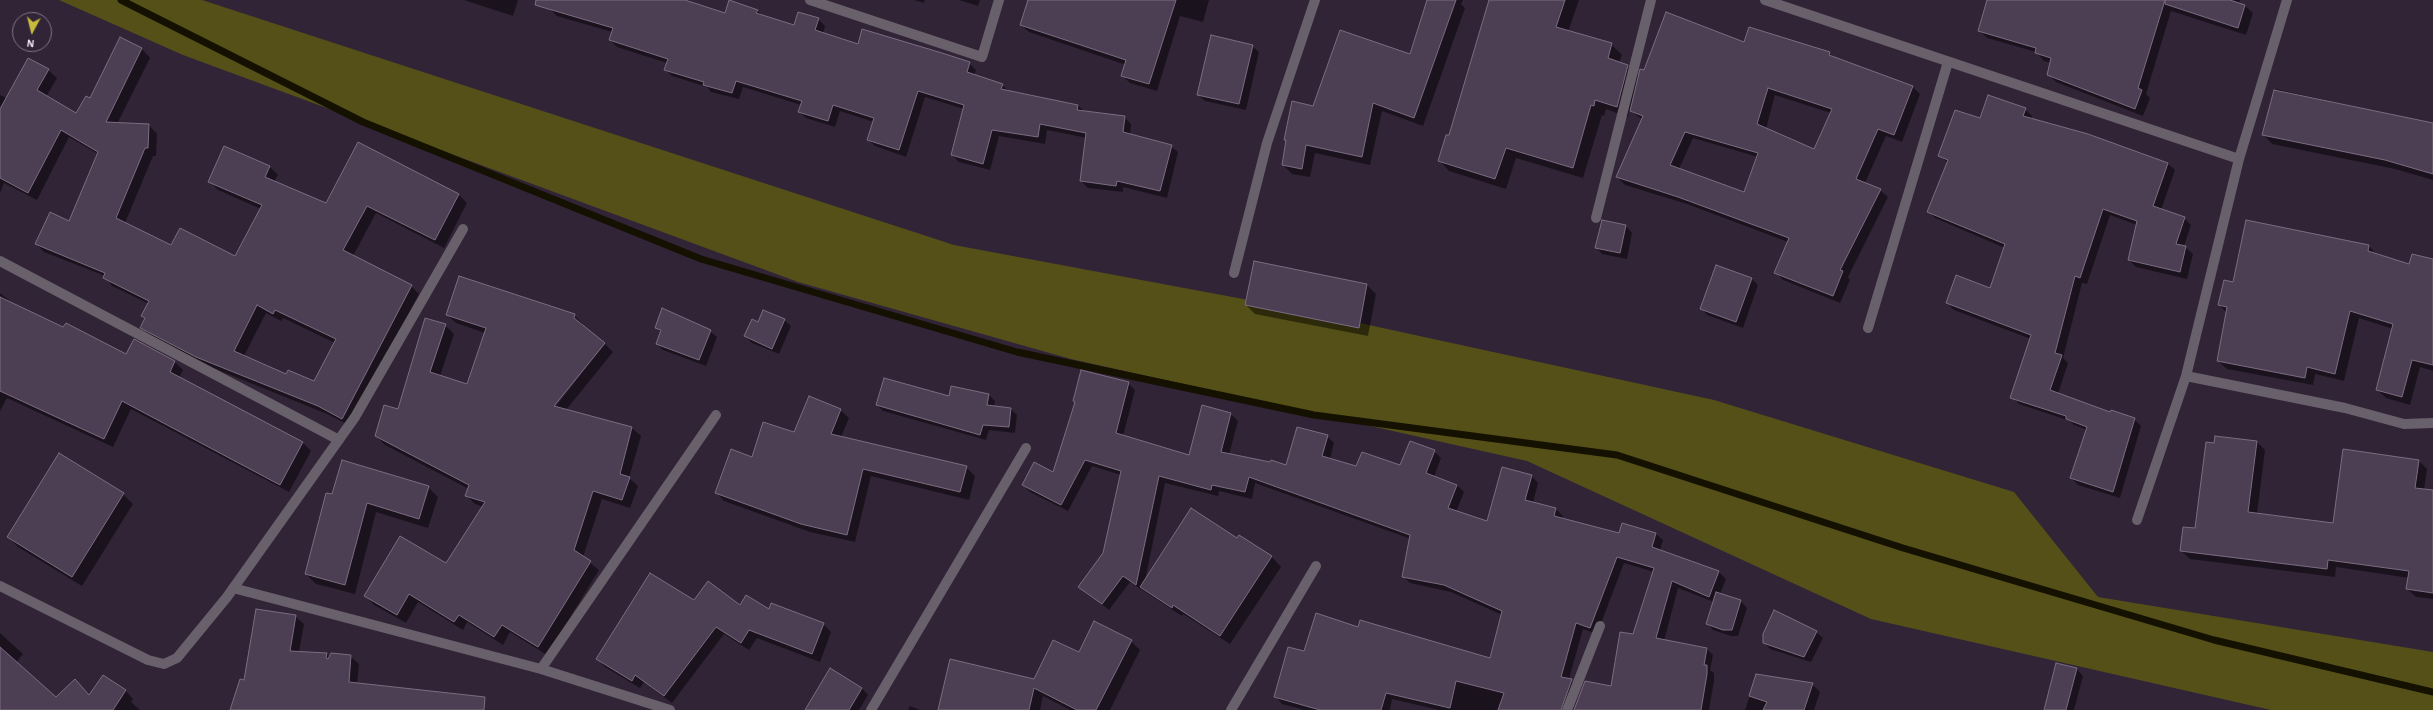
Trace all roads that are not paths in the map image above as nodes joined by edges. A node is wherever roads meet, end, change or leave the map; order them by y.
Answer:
1 (810, 0) edge
2 (998, 0) edge
3 (1315, 0) edge
4 (1651, 0) edge
5 (1765, 0) edge
6 (2286, 0) edge
7 (1948, 62) junction
8 (2239, 159) junction
9 (1596, 218) dead end
10 (463, 229) dead end
11 (0, 261) edge
12 (1234, 273) dead end
13 (1868, 328) dead end
14 (2186, 376) junction
15 (716, 415) dead end
16 (2433, 423) edge
17 (339, 440) junction
18 (1026, 448) dead end
19 (2137, 520) dead end
20 (1316, 566) dead end
21 (0, 586) edge
22 (233, 588) junction
23 (1600, 626) dead end
24 (541, 670) junction
25 (670, 710) edge
26 (871, 710) edge
27 (1231, 710) edge
28 (1567, 710) edge

1 - 2 street
3 - 12 street
4 - 9 street
5 - 7 street
6 - 8 street
7 - 8 street
7 - 13 street
8 - 14 street
10 - 17 street
11 - 17 street
14 - 16 street
14 - 19 street
15 - 24 street
17 - 22 street
18 - 26 street
20 - 27 street
21 - 22 street
22 - 24 street
23 - 28 street
24 - 25 street

